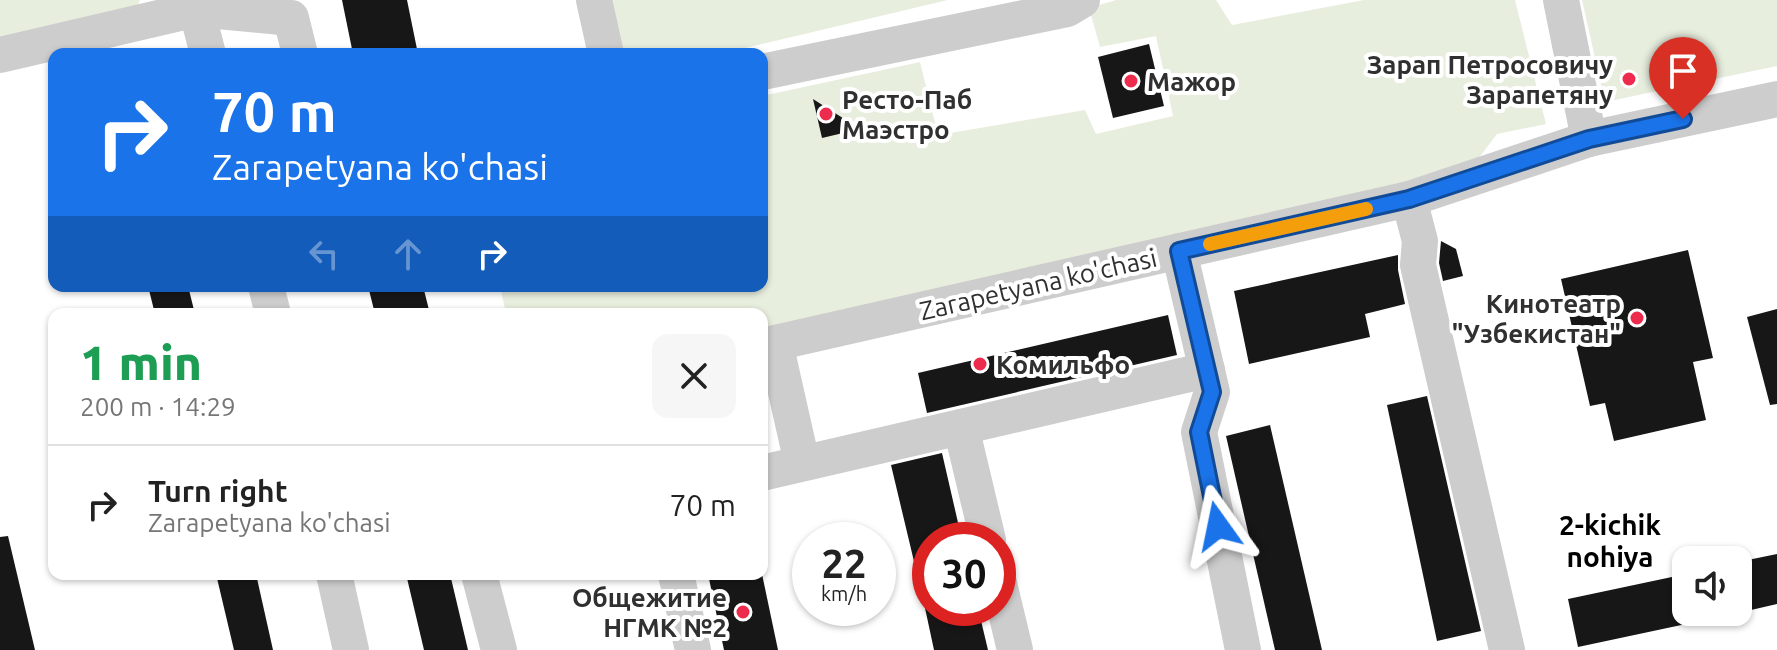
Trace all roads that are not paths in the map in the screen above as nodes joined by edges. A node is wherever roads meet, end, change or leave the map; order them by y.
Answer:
1 (594, 0) edge
2 (1082, 0) edge
3 (1561, 0) edge
4 (196, 5) edge
5 (207, 48) edge
6 (298, 48) edge
7 (605, 48) edge
8 (0, 55) edge
9 (768, 71) edge
10 (1777, 99) edge
11 (1589, 139) junction
12 (1409, 199) junction
13 (1179, 251) junction
14 (768, 345) edge
15 (1207, 370) junction
16 (961, 427) junction
17 (802, 463) junction
18 (768, 472) edge
19 (984, 522) edge
20 (339, 580) edge
21 (481, 580) edge
22 (677, 580) edge
23 (1009, 626) edge
24 (351, 650) edge
25 (499, 650) edge
26 (693, 650) edge
27 (1015, 650) edge
28 (1243, 650) edge
29 (1507, 650) edge

1 - 7 street
2 - 9 street
3 - 11 street
4 - 5 street
4 - 6 street
4 - 8 street
10 - 11 street, Zarapetyana ko'chasi
11 - 12 street, Zarapetyana ko'chasi
12 - 13 street, Zarapetyana ko'chasi
12 - 29 street
13 - 14 street, Zarapetyana ko'chasi
13 - 15 street
14 - 17 street
15 - 16 street
15 - 28 street
16 - 17 street
16 - 19 street
17 - 18 street
20 - 24 street
21 - 25 street
22 - 26 street
23 - 27 street

